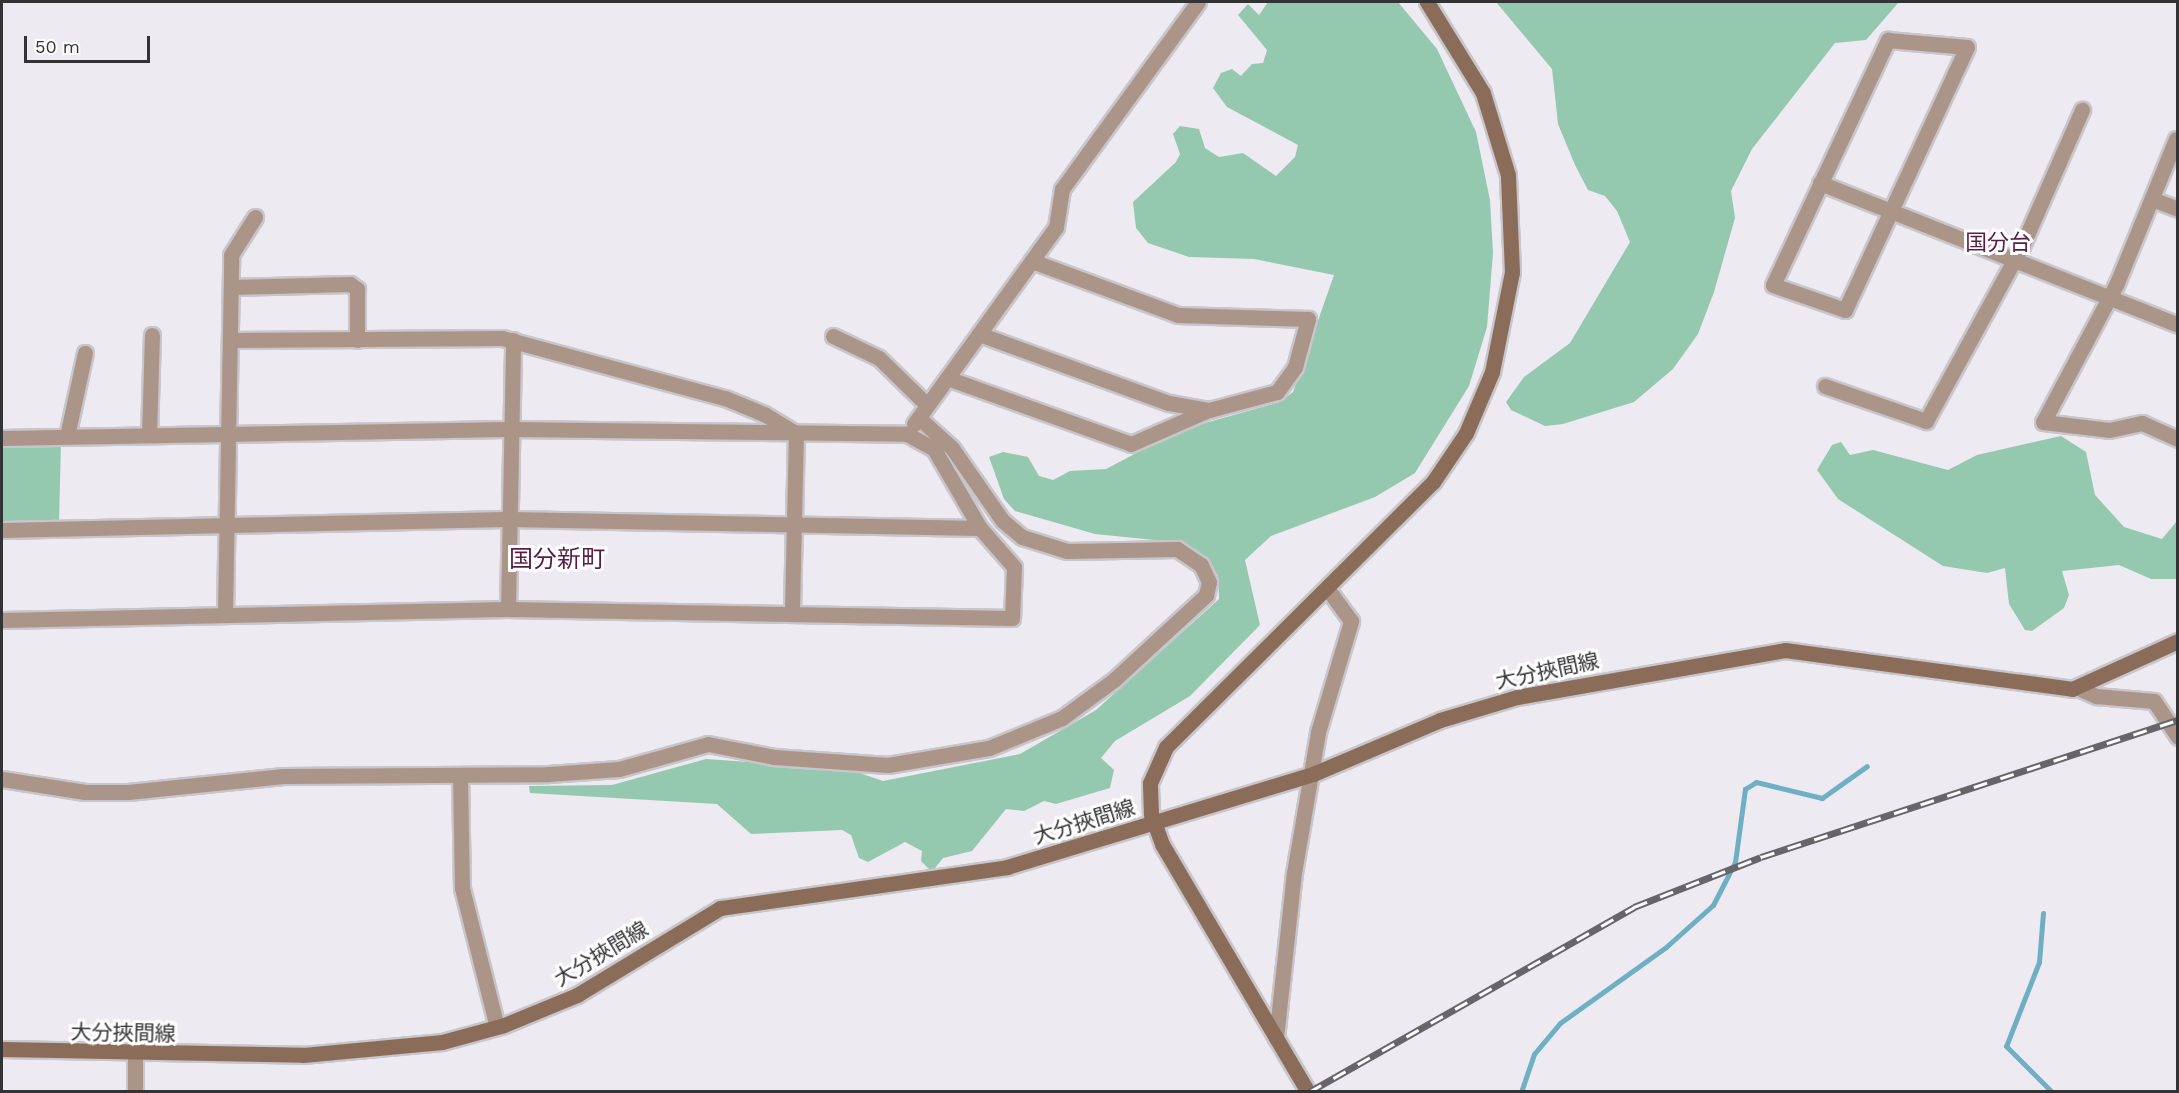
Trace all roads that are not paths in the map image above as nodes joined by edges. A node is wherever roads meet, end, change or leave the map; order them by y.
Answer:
1 (1198, 2) edge
2 (1427, 2) edge
3 (2082, 110) dead end
4 (2176, 139) edge
5 (1820, 183) junction
6 (2152, 199) junction
7 (2178, 209) edge
8 (1891, 211) junction
9 (255, 217) dead end
10 (2014, 260) junction
11 (1032, 261) junction
12 (231, 287) junction
13 (2109, 298) junction
14 (2178, 325) edge
15 (979, 334) junction
16 (152, 335) dead end
17 (833, 336) dead end
18 (357, 339) junction
19 (230, 340) junction
20 (513, 340) junction
21 (86, 353) dead end
22 (948, 378) junction
23 (1825, 386) dead end
24 (1209, 410) junction
25 (923, 412) junction
26 (511, 429) junction
27 (228, 433) junction
28 (796, 433) junction
29 (907, 434) junction
30 (149, 435) junction
31 (67, 436) junction
32 (2, 438) edge
33 (2178, 439) edge
34 (509, 519) junction
35 (794, 524) junction
36 (227, 525) junction
37 (980, 528) junction
38 (2, 530) edge
39 (1327, 588) junction
40 (508, 609) junction
41 (792, 614) junction
42 (225, 615) junction
43 (2, 620) edge
44 (2178, 641) edge
45 (2078, 688) junction
46 (2178, 737) edge
47 (1313, 774) junction
48 (460, 775) junction
49 (2, 779) edge
50 (1153, 822) junction
51 (497, 1027) junction
52 (1276, 1038) junction
53 (2, 1049) edge
54 (135, 1054) junction
55 (135, 1092) edge
56 (1308, 1092) edge

1 - 11 street
2 - 39 main road
3 - 10 street
4 - 6 street
5 - 8 street
5 - 8 street
5 - 8 street
6 - 7 street
6 - 13 street
8 - 10 street
9 - 12 street
10 - 13 street
10 - 23 street
11 - 15 street
11 - 24 street
12 - 18 street
12 - 19 street
13 - 14 street
13 - 33 street
15 - 22 street
15 - 24 street
16 - 30 street
17 - 25 street
18 - 19 street
18 - 20 street
19 - 27 street
20 - 26 street
20 - 28 street
21 - 31 street
22 - 24 street
22 - 25 street
25 - 29 street
25 - 48 street
26 - 27 street
26 - 28 street
26 - 34 street
27 - 30 street
27 - 36 street
28 - 29 street
28 - 35 street
29 - 37 street
30 - 31 street
31 - 32 street
34 - 35 street
34 - 36 street
34 - 40 street
35 - 37 street
35 - 41 street
36 - 38 street
36 - 42 street
37 - 41 street
39 - 47 street
39 - 50 main road
40 - 41 street
40 - 42 street
42 - 43 street
44 - 45 main road, 大分挾間線
45 - 46 street
45 - 47 main road, 大分挾間線
47 - 50 main road, 大分挾間線
47 - 52 street
48 - 49 street
48 - 51 street
50 - 51 main road, 大分挾間線
50 - 52 main road
51 - 54 main road, 大分挾間線
52 - 56 main road
53 - 54 main road, 大分挾間線
54 - 55 street

